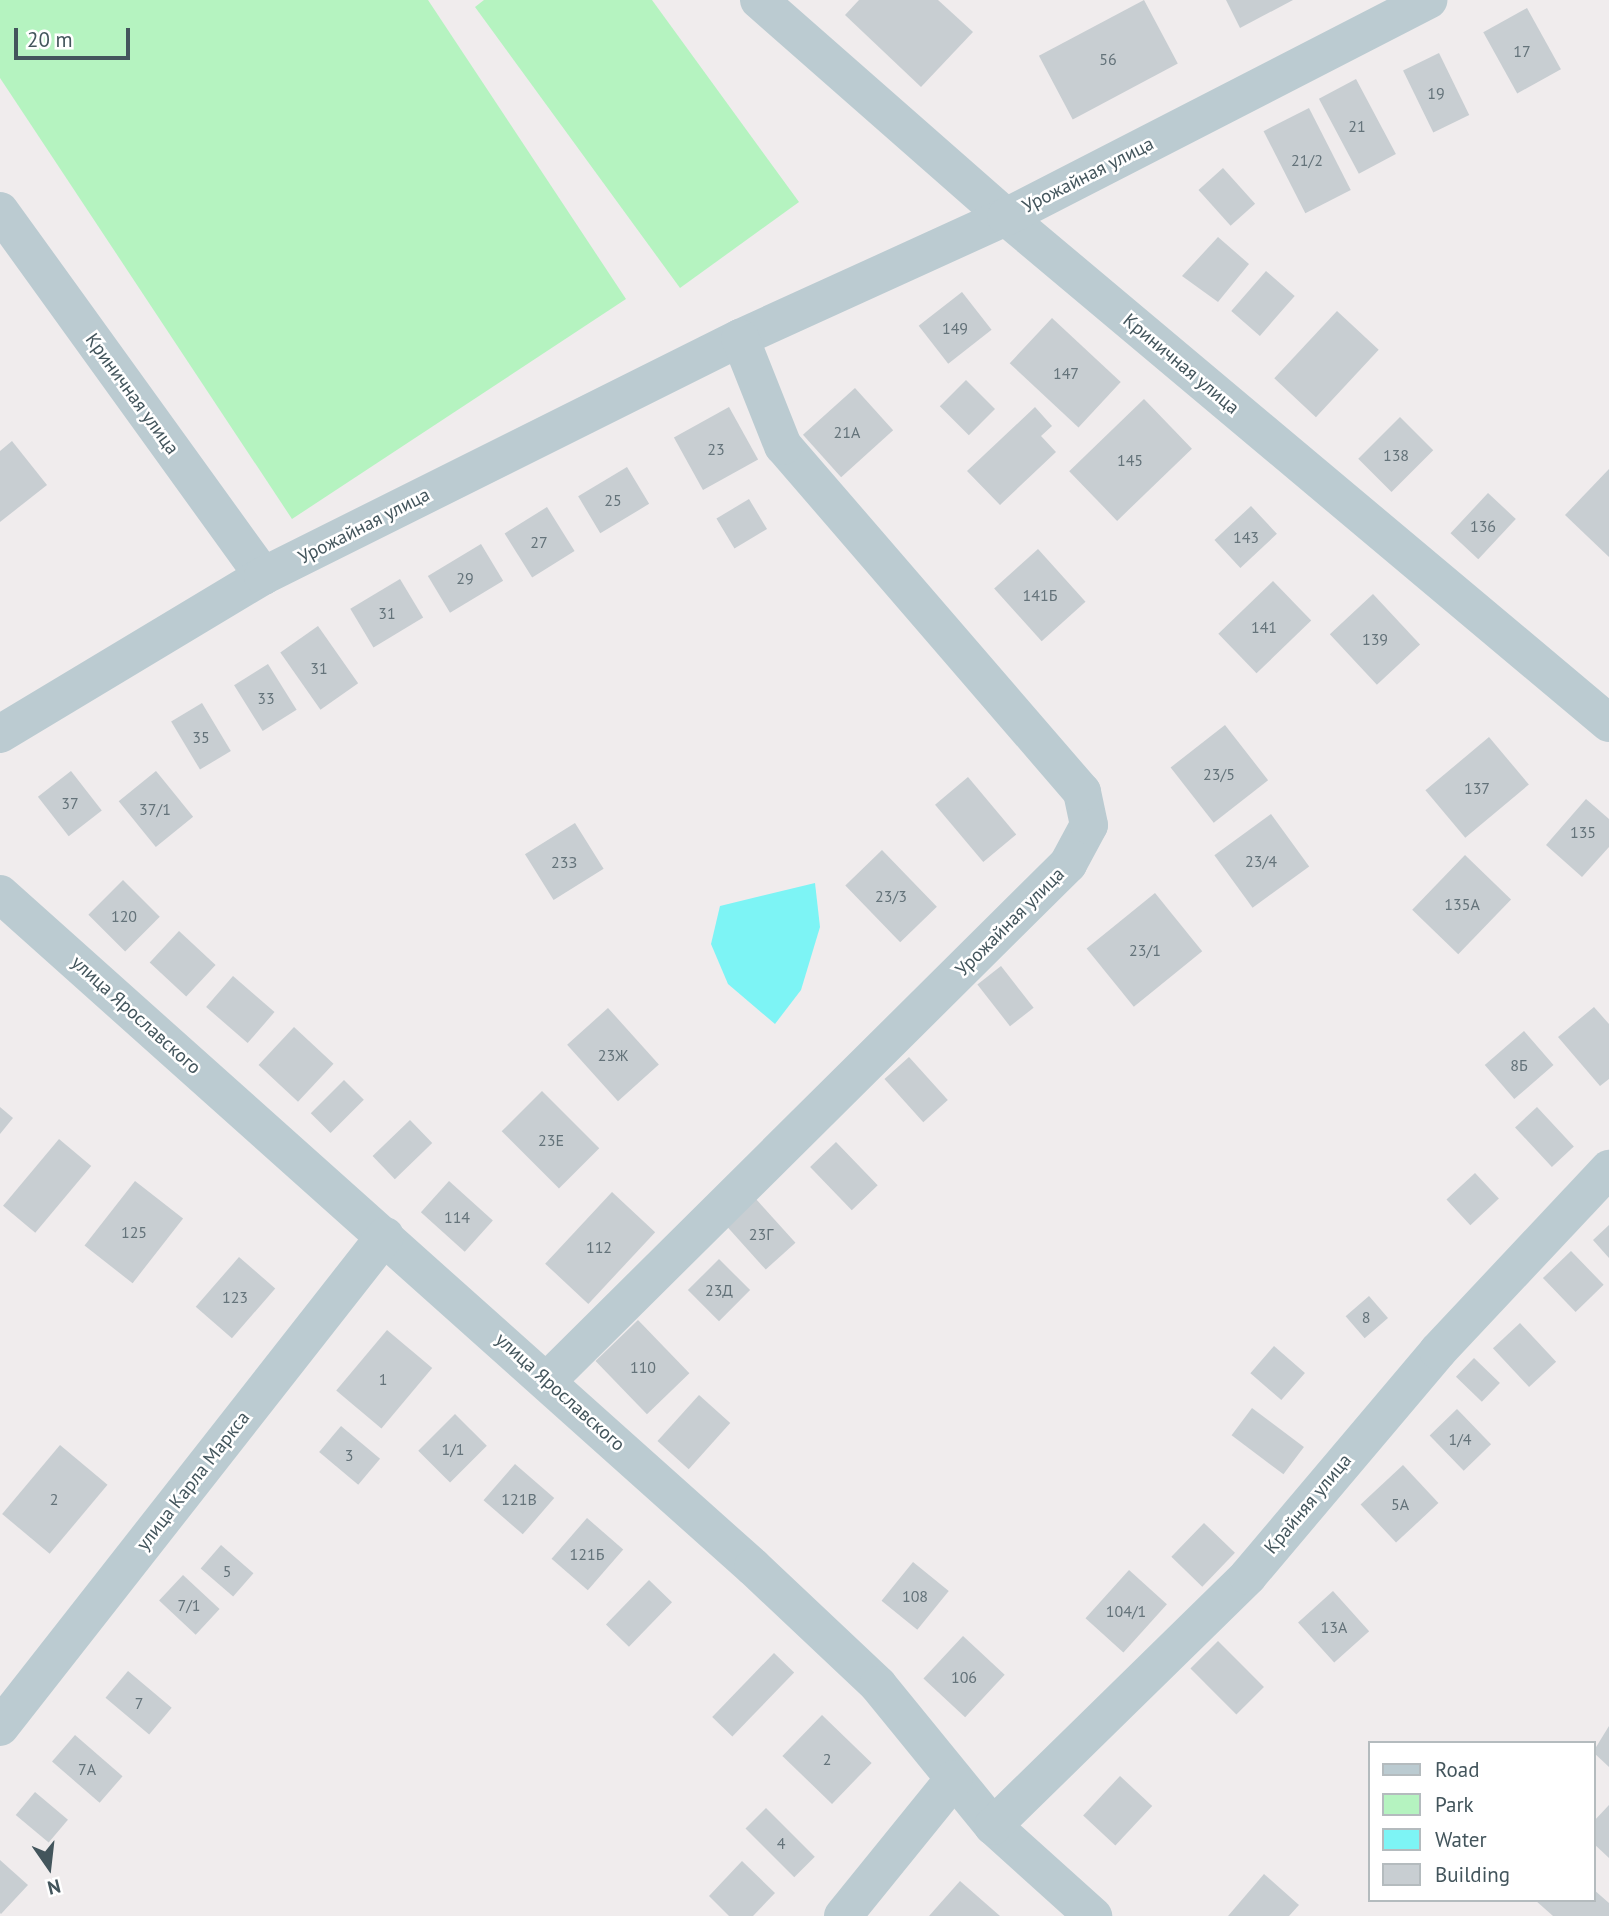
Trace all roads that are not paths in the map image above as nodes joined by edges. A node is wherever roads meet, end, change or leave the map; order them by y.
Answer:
1 (758, 0) edge
2 (1429, 0) edge
3 (0, 211) edge
4 (1006, 217) junction
5 (740, 338) junction
6 (263, 576) junction
7 (1609, 723) edge
8 (0, 734) edge
9 (0, 894) edge
10 (1609, 1169) edge
11 (385, 1236) junction
12 (548, 1380) junction
13 (0, 1727) edge
14 (954, 1779) junction
15 (993, 1826) junction
16 (843, 1916) edge
17 (1093, 1916) edge

1 - 4 street, Криничная улица
2 - 4 street, Урожайная улица
3 - 6 street, Криничная улица
4 - 5 street, Урожайная улица
4 - 7 street, Криничная улица
5 - 6 street, Урожайная улица
5 - 12 street, Урожайная улица
6 - 8 street, Урожайная улица
9 - 11 street, улица Ярославского
10 - 15 street, Крайняя улица
11 - 12 street, улица Ярославского
11 - 13 street, улица Карла Маркса
12 - 14 street, улица Ярославского
14 - 15 street, улица Ярославского
14 - 16 street
15 - 17 street, улица Ярославского

